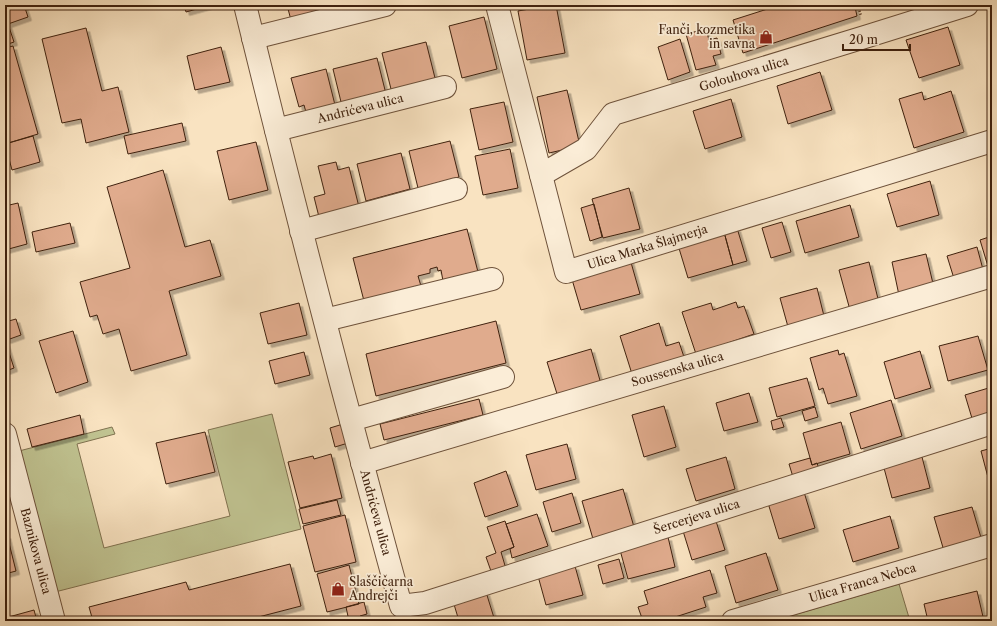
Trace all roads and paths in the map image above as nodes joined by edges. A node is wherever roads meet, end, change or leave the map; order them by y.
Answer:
1 (245, 5) edge
2 (385, 5) edge
3 (497, 5) edge
4 (967, 5) edge
5 (253, 38) junction
6 (445, 87) dead end
7 (276, 130) junction
8 (992, 141) edge
9 (541, 175) junction
10 (456, 189) dead end
11 (301, 231) junction
12 (992, 276) edge
13 (492, 278) dead end
14 (325, 320) junction
15 (503, 377) dead end
16 (351, 420) junction
17 (992, 423) edge
18 (5, 434) edge
19 (362, 463) junction
20 (992, 545) edge
21 (401, 606) joint
22 (54, 621) edge
23 (733, 621) edge

1 - 5 street, Andrićeva ulica
2 - 5 street
3 - 9 street, Ulica Marka Šlajmerja
4 - 9 street, Golouhova ulica
5 - 7 street, Andrićeva ulica
6 - 7 street, Andrićeva ulica
7 - 11 street, Andrićeva ulica
8 - 9 street, Ulica Marka Šlajmerja
10 - 11 street
11 - 14 street, Andrićeva ulica
12 - 19 street, Soussenska ulica
13 - 14 street
14 - 16 street, Andrićeva ulica
15 - 16 street
16 - 19 street, Andrićeva ulica
17 - 21 street, Šercerjeva ulica
18 - 22 street, Baznikova ulica
19 - 21 street, Andrićeva ulica
20 - 23 street, Ulica Franca Nebca

